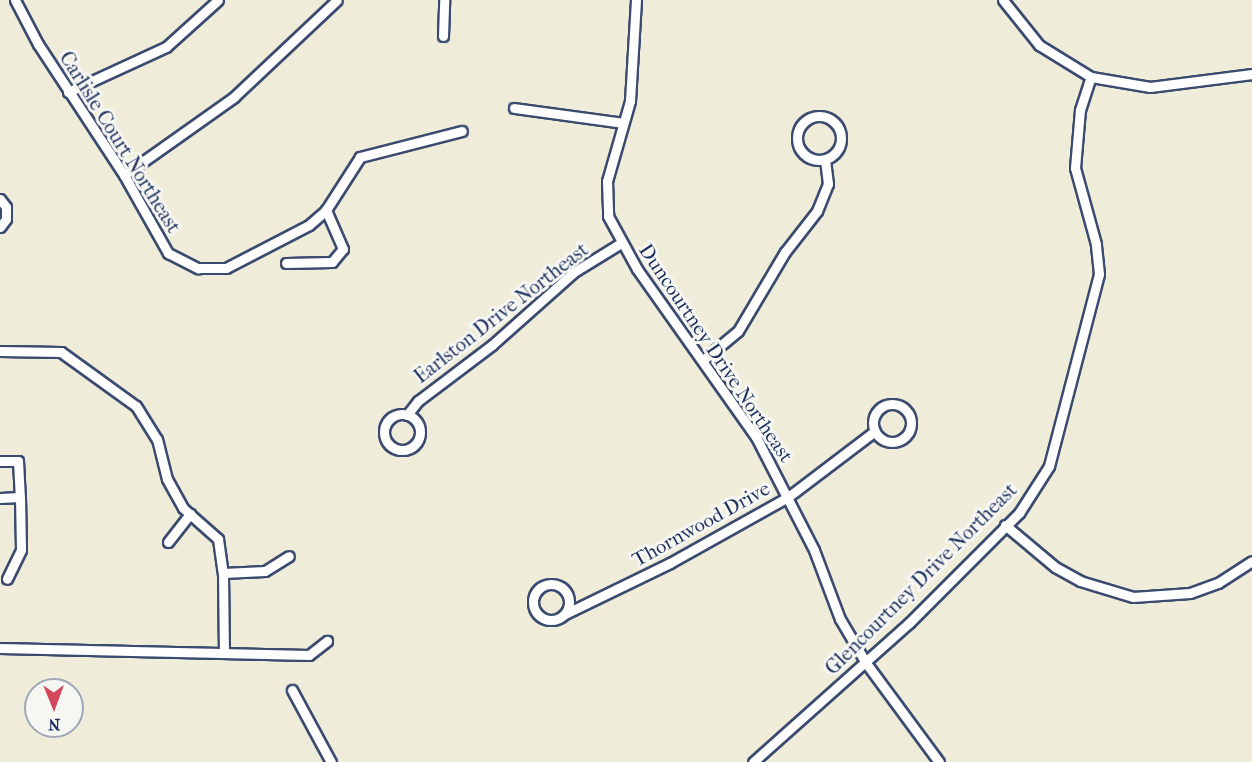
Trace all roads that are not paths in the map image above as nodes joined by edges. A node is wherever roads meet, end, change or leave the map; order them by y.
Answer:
1 (15, 0) edge
2 (218, 0) edge
3 (337, 0) edge
4 (444, 0) edge
5 (636, 0) edge
6 (1003, 0) edge
7 (443, 36) dead end
8 (1252, 74) edge
9 (1091, 77) junction
10 (68, 92) junction
11 (514, 108) dead end
12 (624, 123) junction
13 (462, 131) dead end
14 (825, 160) junction
15 (124, 175) junction
16 (0, 199) edge
17 (326, 210) junction
18 (0, 227) edge
19 (621, 243) junction
20 (286, 264) dead end
21 (0, 351) edge
22 (703, 360) junction
23 (407, 415) dead end
24 (875, 431) junction
25 (0, 461) edge
26 (20, 497) junction
27 (788, 497) junction
28 (0, 498) edge
29 (190, 514) junction
30 (1005, 525) junction
31 (168, 542) dead end
32 (289, 556) dead end
33 (1252, 561) edge
34 (223, 573) junction
35 (7, 579) dead end
36 (565, 615) junction
37 (327, 641) dead end
38 (0, 648) edge
39 (224, 651) junction
40 (866, 663) junction
41 (292, 690) dead end
42 (331, 762) edge
43 (753, 762) edge
44 (939, 762) edge

1 - 10 street, Carlisle Court Northeast
2 - 10 street
3 - 15 street
4 - 7 street
5 - 12 street, Duncourtney Drive Northeast
6 - 9 street
8 - 9 street
9 - 30 street, Glencourtney Drive Northeast
10 - 15 street, Carlisle Court Northeast
11 - 12 street
12 - 19 street, Duncourtney Drive Northeast
13 - 17 street, Carlisle Court Northeast
14 - 14 street
14 - 22 street
15 - 17 street, Carlisle Court Northeast
16 - 18 street
17 - 20 street
19 - 22 street, Duncourtney Drive Northeast
19 - 23 street, Earlston Drive Northeast
21 - 29 street
22 - 27 street, Duncourtney Drive Northeast
24 - 24 street, Thornwood Drive
24 - 27 street, Thornwood Drive
25 - 26 street
26 - 28 street
26 - 35 street
27 - 36 street, Thornwood Drive
27 - 40 street, Duncourtney Drive Northeast
29 - 31 street
29 - 34 street
30 - 33 street
30 - 40 street, Glencourtney Drive Northeast
32 - 34 street
34 - 39 street
36 - 36 street
37 - 39 street
38 - 39 street
40 - 43 street, Glencourtney Drive Northeast
40 - 44 street, Duncourtney Drive Northeast
41 - 42 street

